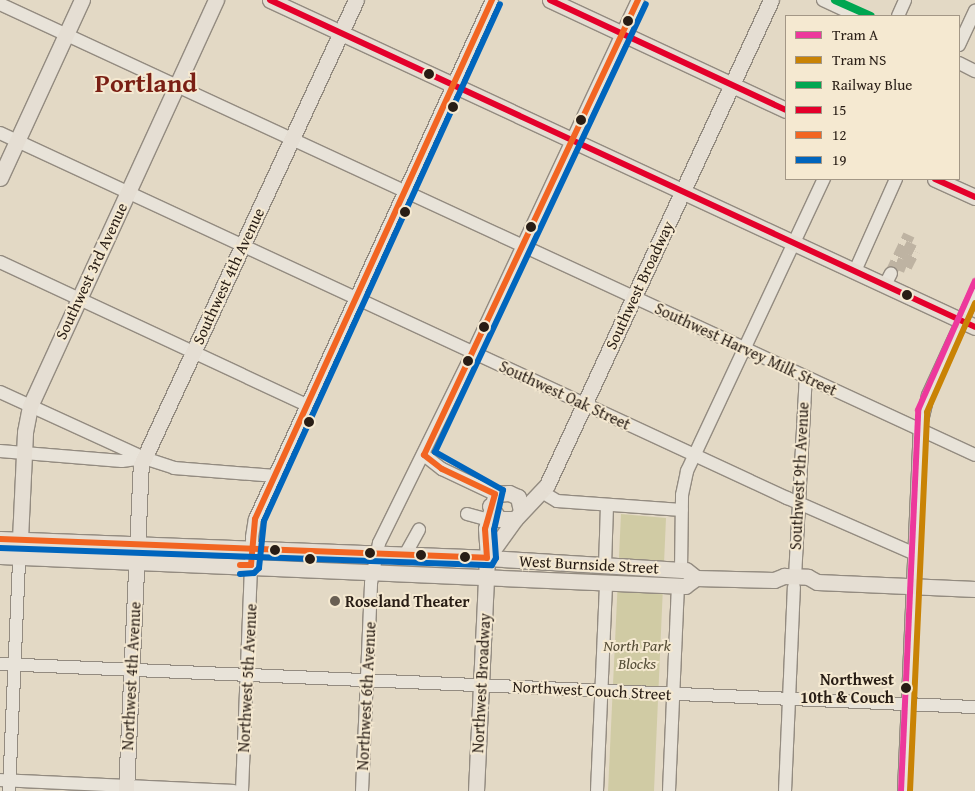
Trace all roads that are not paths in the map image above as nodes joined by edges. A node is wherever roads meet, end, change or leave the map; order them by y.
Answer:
1 (82, 0) edge
2 (216, 0) edge
3 (270, 0) edge
4 (356, 0) edge
5 (492, 0) edge
6 (550, 0) edge
7 (638, 0) edge
8 (772, 0) edge
9 (823, 0) edge
10 (905, 0) edge
11 (0, 4) edge
12 (975, 11) edge
13 (856, 15) edge
14 (898, 15) edge
15 (340, 33) junction
16 (622, 34) junction
17 (66, 35) junction
18 (960, 43) edge
19 (960, 64) edge
20 (975, 71) edge
21 (733, 84) junction
22 (452, 85) junction
23 (176, 86) junction
24 (785, 110) edge
25 (0, 133) edge
26 (292, 139) junction
27 (573, 140) junction
28 (17, 141) junction
29 (0, 178) edge
30 (824, 180) edge
31 (896, 180) edge
32 (937, 180) edge
33 (404, 191) junction
34 (127, 192) junction
35 (683, 192) junction
36 (975, 197) edge
37 (794, 243) junction
38 (242, 246) junction
39 (523, 246) junction
40 (0, 262) edge
41 (855, 271) junction
42 (975, 293) edge
43 (355, 298) junction
44 (634, 298) junction
45 (78, 299) junction
46 (969, 324) edge
47 (745, 349) junction
48 (473, 352) junction
49 (193, 353) junction
50 (806, 376) junction
51 (0, 392) edge
52 (584, 404) junction
53 (306, 405) junction
54 (30, 406) junction
55 (920, 430) junction
56 (113, 444) junction
57 (0, 451) edge
58 (24, 453) junction
59 (424, 454) junction
60 (975, 455) edge
61 (696, 456) junction
62 (144, 458) junction
63 (108, 460) junction
64 (276, 476) junction
65 (542, 492) junction
66 (798, 502) junction
67 (607, 506) junction
68 (490, 507) junction
69 (682, 510) junction
70 (468, 514) dead end
71 (518, 515) junction
72 (419, 530) dead end
73 (0, 539) edge
74 (20, 539) junction
75 (137, 543) junction
76 (252, 550) junction
77 (913, 553) junction
78 (376, 554) junction
79 (405, 555) junction
80 (0, 556) edge
81 (19, 557) junction
82 (487, 558) junction
83 (136, 561) junction
84 (252, 565) junction
85 (605, 566) junction
86 (372, 570) junction
87 (681, 570) junction
88 (486, 576) junction
89 (696, 578) junction
90 (606, 582) junction
91 (795, 582) junction
92 (678, 585) junction
93 (913, 587) junction
94 (975, 590) edge
95 (0, 664) edge
96 (14, 664) junction
97 (132, 670) junction
98 (248, 674) junction
99 (367, 680) junction
100 (481, 685) junction
101 (601, 690) junction
102 (672, 693) junction
103 (790, 698) junction
104 (907, 704) junction
105 (975, 707) edge
106 (6, 784) edge
107 (126, 789) edge
108 (234, 791) edge
109 (242, 791) edge
110 (362, 791) edge
111 (476, 791) edge
112 (596, 791) edge
113 (669, 791) edge
114 (785, 791) edge
115 (904, 791) edge

1 - 17 main road
2 - 23 main road, Southwest 3rd Avenue
3 - 15 main road
4 - 15 main road, Southwest 4th Avenue
5 - 22 street, Northwest 5th Avenue
6 - 16 main road
7 - 16 street, Northwest 6th Avenue
8 - 21 main road, Southwest Broadway
9 - 13 street
10 - 14 street
11 - 17 street, Southwest Harvey Milk Street
12 - 18 street
15 - 22 main road
15 - 26 main road, Southwest 4th Avenue
16 - 21 main road
16 - 27 street, Northwest 6th Avenue
17 - 23 street, Southwest Harvey Milk Street
17 - 28 main road
19 - 20 street
21 - 24 main road
21 - 35 main road, Southwest Broadway
22 - 27 main road
22 - 33 street, Northwest 5th Avenue
23 - 26 street, Southwest Harvey Milk Street
23 - 34 main road, Southwest 3rd Avenue
25 - 28 street, Southwest Oak Street
26 - 33 street, Southwest Harvey Milk Street
26 - 38 main road, Southwest 4th Avenue
27 - 35 main road
27 - 39 street, Northwest 6th Avenue
28 - 29 main road
28 - 34 street, Southwest Oak Street
30 - 37 street
31 - 41 street
32 - 36 main road
33 - 39 street, Southwest Harvey Milk Street
33 - 43 street, Northwest 5th Avenue
34 - 38 street, Southwest Oak Street
34 - 45 main road, Southwest 3rd Avenue
35 - 37 main road
35 - 44 main road, Southwest Broadway
37 - 41 main road
37 - 47 street
38 - 43 street, Southwest Oak Street
38 - 49 main road, Southwest 4th Avenue
39 - 44 street, Southwest Harvey Milk Street
39 - 48 street, Northwest 6th Avenue
40 - 45 street
41 - 46 main road
42 - 46 street
43 - 48 street, Southwest Oak Street
43 - 53 street, Northwest 5th Avenue
44 - 47 street, Southwest Harvey Milk Street
44 - 52 main road, Southwest Broadway
45 - 49 street
45 - 54 main road, Southwest 3rd Avenue
46 - 55 street
47 - 50 street, Southwest Harvey Milk Street
47 - 61 street
48 - 52 street, Southwest Oak Street
48 - 59 street, Northwest 6th Avenue
49 - 53 street
49 - 62 main road, Southwest 4th Avenue
50 - 55 street, Southwest Harvey Milk Street
50 - 66 street, Southwest 9th Avenue
51 - 54 street
52 - 61 street, Southwest Oak Street
52 - 65 main road, Southwest Broadway
53 - 64 street, Northwest 5th Avenue
54 - 56 street
54 - 58 main road, Southwest 3rd Avenue
55 - 60 street, Southwest Harvey Milk Street
55 - 77 street
56 - 62 street
56 - 63 street
57 - 58 street
58 - 63 street
58 - 74 main road, Southwest 3rd Avenue
59 - 68 street
59 - 78 street, Northwest 6th Avenue
61 - 66 street, Southwest Oak Street
61 - 69 street
62 - 63 street
62 - 64 street
62 - 75 main road, Southwest 4th Avenue
64 - 76 street, Northwest 5th Avenue
65 - 67 street
65 - 71 main road, Southwest Broadway
66 - 77 street, Southwest Oak Street
66 - 91 street, Southwest 9th Avenue
67 - 69 street
67 - 85 street
68 - 70 street
68 - 71 main road
68 - 71 main road
68 - 82 street
69 - 87 street
71 - 82 main road, Southwest Broadway
72 - 79 street
73 - 74 main road, West Burnside Street
74 - 75 main road, West Burnside Street
74 - 81 street, Southwest 3rd Avenue
75 - 76 main road, West Burnside Street
75 - 83 main road, Southwest 4th Avenue
76 - 78 main road, West Burnside Street
76 - 84 street, Northwest 5th Avenue
77 - 93 street
78 - 79 main road, West Burnside Street
78 - 86 street, Northwest 6th Avenue
79 - 82 main road, West Burnside Street
80 - 81 main road, West Burnside Street
81 - 83 main road, West Burnside Street
81 - 96 street, Southwest 3rd Avenue
82 - 85 main road, West Burnside Street
82 - 88 main road
83 - 84 main road, West Burnside Street
83 - 97 main road, Northwest 4th Avenue
84 - 86 main road, West Burnside Street
84 - 98 street, Northwest 5th Avenue
85 - 87 main road, West Burnside Street
86 - 88 main road, West Burnside Street
86 - 99 street, Northwest 6th Avenue
87 - 89 main road, West Burnside Street
88 - 90 main road, West Burnside Street
88 - 100 main road, Northwest Broadway
89 - 91 main road, West Burnside Street
89 - 92 main road, West Burnside Street
90 - 92 main road, West Burnside Street
90 - 101 street
91 - 93 main road, West Burnside Street
91 - 103 street, Southwest 9th Avenue
92 - 102 street
93 - 94 main road, West Burnside Street
93 - 104 street
95 - 96 street, Northwest Couch Street
96 - 97 street, Northwest Couch Street
96 - 106 street, Southwest 3rd Avenue
97 - 98 street, Northwest Couch Street
97 - 107 main road, Northwest 4th Avenue
98 - 99 street, Northwest Couch Street
98 - 109 street, Northwest 5th Avenue
99 - 100 street, Northwest Couch Street
99 - 110 street, Northwest 6th Avenue
100 - 101 street, Northwest Couch Street
100 - 111 main road, Northwest Broadway
101 - 102 street, Northwest Couch Street
101 - 112 street
102 - 103 street, Northwest Couch Street
102 - 113 street
103 - 104 street, Northwest Couch Street
103 - 114 street, Southwest 9th Avenue
104 - 105 street, Northwest Couch Street
104 - 115 street
106 - 107 street
107 - 108 street

